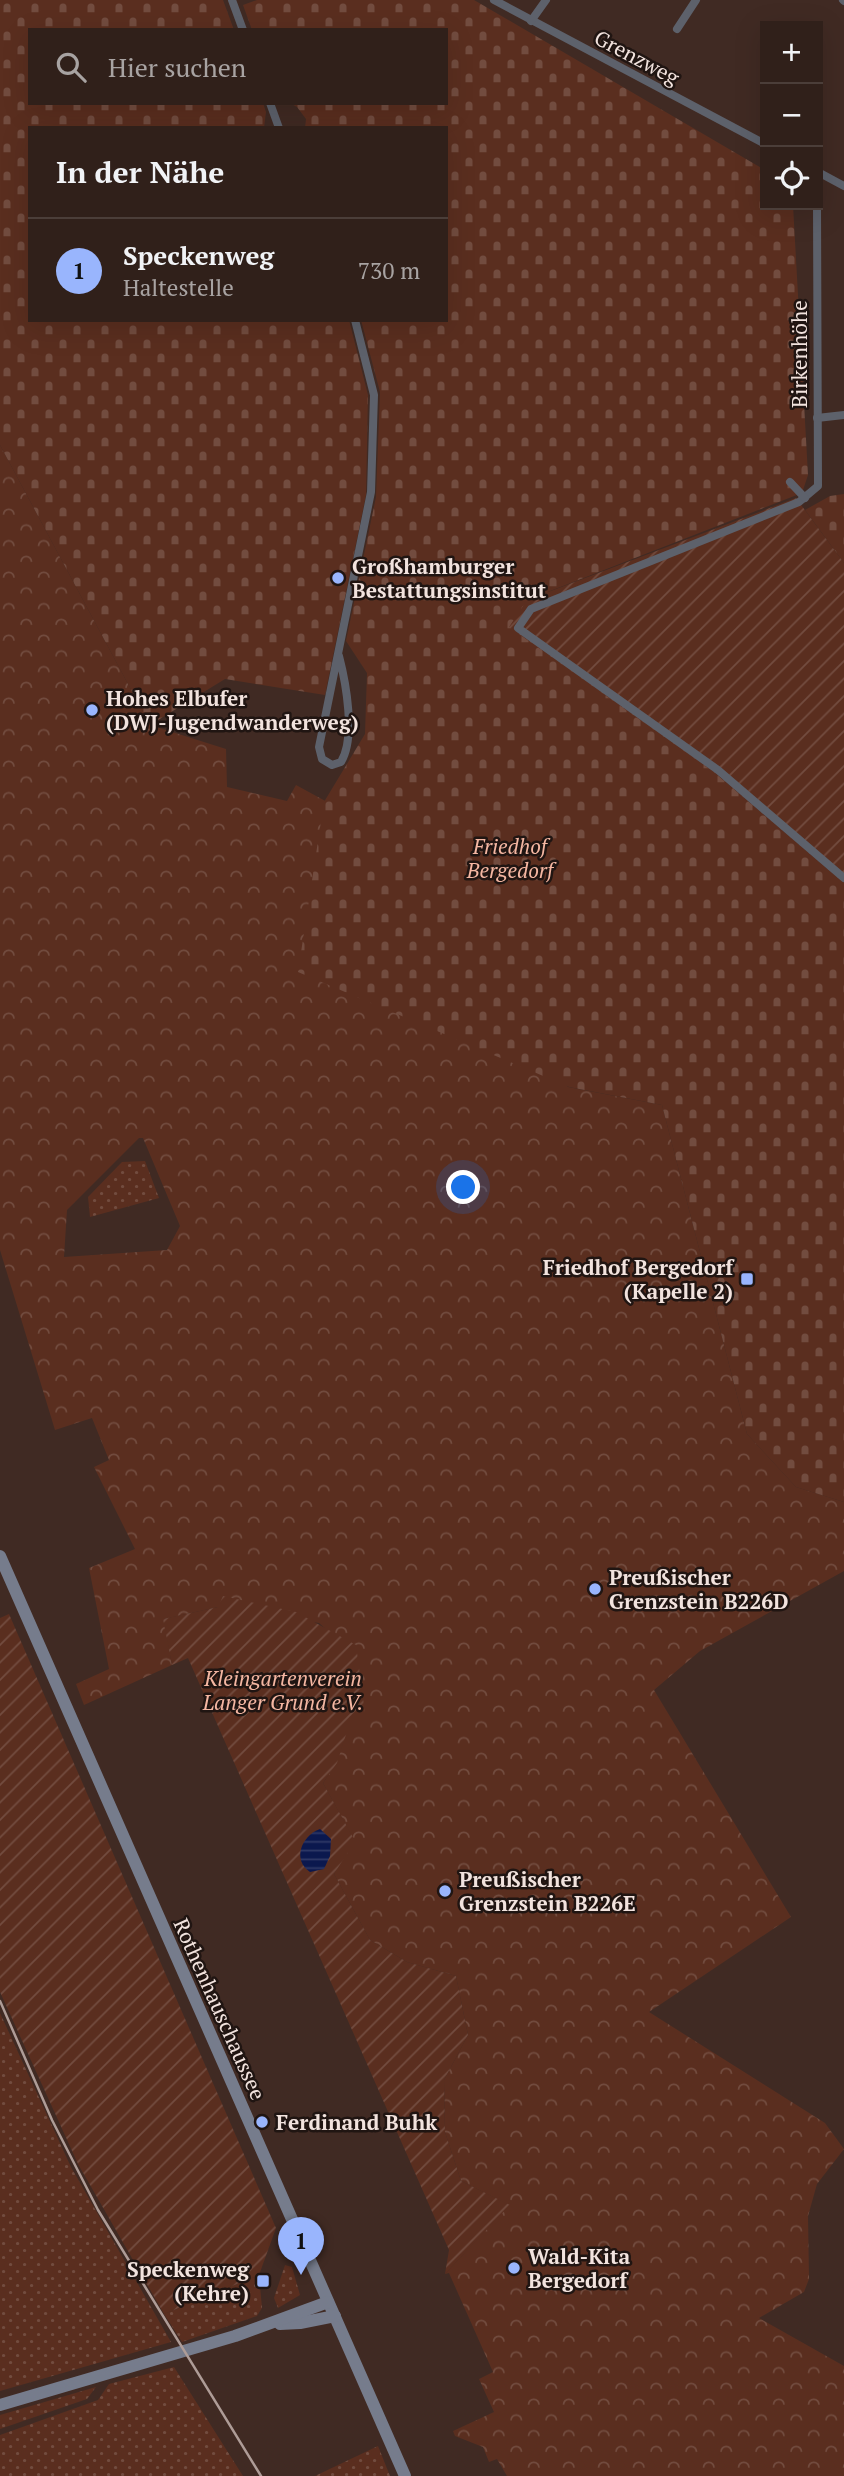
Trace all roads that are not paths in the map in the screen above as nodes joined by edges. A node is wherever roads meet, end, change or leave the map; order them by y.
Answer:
1 (232, 0) edge
2 (494, 0) edge
3 (546, 0) edge
4 (696, 0) edge
5 (531, 21) junction
6 (242, 28) edge
7 (677, 29) dead end
8 (271, 105) edge
9 (278, 126) edge
10 (760, 141) edge
11 (823, 175) edge
12 (844, 186) edge
13 (817, 210) edge
14 (356, 322) edge
15 (844, 415) edge
16 (817, 418) junction
17 (790, 482) dead end
18 (805, 498) junction
19 (339, 656) junction
20 (844, 878) edge
21 (0, 1556) edge
22 (328, 2302) junction
23 (335, 2316) junction
24 (272, 2324) junction
25 (0, 2405) edge
26 (405, 2476) edge

1 - 6 street
2 - 5 street, Grenzweg
3 - 5 street
4 - 7 street
5 - 10 street, Grenzweg
8 - 9 street
11 - 12 street
13 - 16 street, Birkenhöhe
14 - 19 street
15 - 16 street
16 - 18 street, Birkenhöhe
17 - 18 street
18 - 20 street
19 - 19 street
21 - 22 main road, Rothenhauschaussee
22 - 23 main road, Rothenhauschaussee
22 - 24 main road
23 - 24 main road
23 - 26 main road, Rothenhauschaussee
24 - 25 main road

